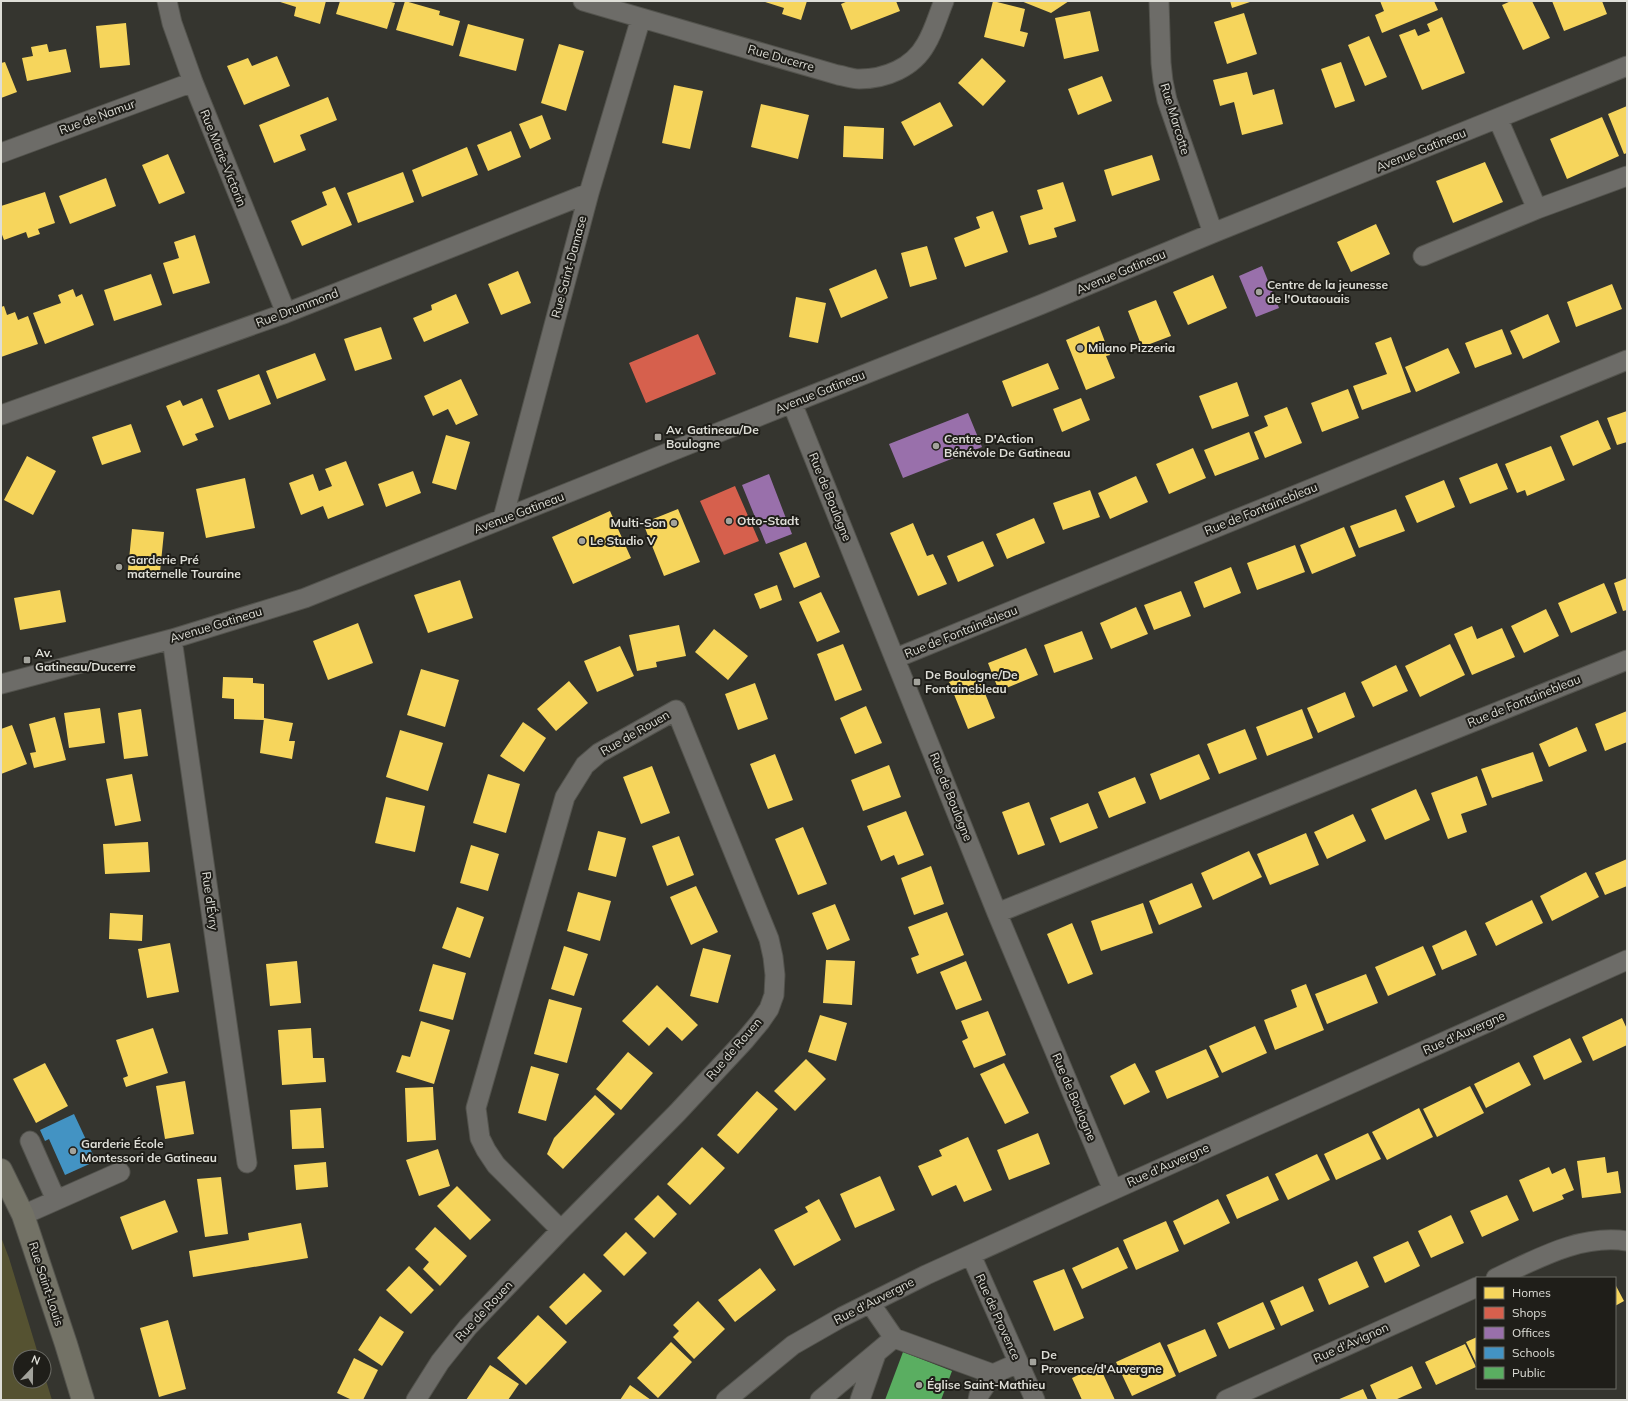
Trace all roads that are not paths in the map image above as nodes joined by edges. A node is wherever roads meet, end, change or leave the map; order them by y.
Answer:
1 (167, 1) edge
2 (583, 1) edge
3 (944, 1) edge
4 (1159, 1) edge
5 (641, 18) junction
6 (1627, 66) edge
7 (193, 82) junction
8 (1498, 119) junction
9 (1, 153) edge
10 (1627, 176) edge
11 (589, 193) junction
12 (1537, 210) junction
13 (1213, 234) junction
14 (1423, 256) dead end
15 (286, 313) junction
16 (1627, 360) edge
17 (792, 403) junction
18 (1, 415) edge
19 (503, 518) junction
20 (172, 639) junction
21 (896, 658) junction
22 (1627, 660) edge
23 (1, 684) edge
24 (997, 913) junction
25 (1627, 960) edge
26 (30, 1141) dead end
27 (247, 1163) dead end
28 (1, 1170) edge
29 (120, 1172) dead end
30 (1112, 1190) junction
31 (56, 1200) junction
32 (23, 1215) junction
33 (561, 1230) junction
34 (1627, 1241) edge
35 (971, 1255) junction
36 (1498, 1277) edge
37 (1476, 1287) edge
38 (870, 1303) junction
39 (894, 1338) junction
40 (877, 1353) junction
41 (1018, 1363) junction
42 (993, 1374) junction
43 (83, 1400) edge
44 (416, 1400) edge
45 (726, 1400) edge
46 (820, 1400) edge
47 (860, 1400) edge
48 (978, 1400) edge
49 (1035, 1400) edge
50 (1226, 1400) edge

1 - 7 street, Rue Marie-Victorin
2 - 5 street, Rue Ducerre
3 - 5 street, Rue Ducerre
4 - 13 street, Rue Marcotte
5 - 11 street, Rue Saint-Damase
6 - 8 street, Avenue Gatineau
7 - 9 street, Rue de Namur
7 - 15 street, Rue Marie-Victorin
8 - 12 street
8 - 13 street, Avenue Gatineau
10 - 12 street
11 - 15 street, Rue Drummond
11 - 19 street, Rue Saint-Damase
12 - 14 street
13 - 17 street, Avenue Gatineau
15 - 18 street, Rue Drummond
16 - 21 street, Rue de Fontainebleau
17 - 19 street, Avenue Gatineau
17 - 21 street, Rue de Boulogne
19 - 20 street, Avenue Gatineau
20 - 23 street, Avenue Gatineau
20 - 27 street, Rue d'Évry
21 - 24 street, Rue de Boulogne
22 - 24 street, Rue de Fontainebleau
24 - 30 street, Rue de Boulogne
25 - 30 street, Rue d'Auvergne
26 - 31 street
28 - 32 main road, Rue Saint-Louis
29 - 31 street
30 - 35 street, Rue d'Auvergne
31 - 32 street
32 - 43 main road, Rue Saint-Louis
33 - 33 street, Rue de Rouen
33 - 44 street, Rue de Rouen
34 - 36 street
35 - 38 street, Rue d'Auvergne
35 - 41 street, Rue de Provence
37 - 50 street, Rue d'Avignon
38 - 39 street
38 - 45 street, Rue d'Auvergne
39 - 40 street
39 - 42 street
40 - 46 street
40 - 47 street
41 - 42 street
41 - 49 street, Rue de Provence
42 - 48 street

